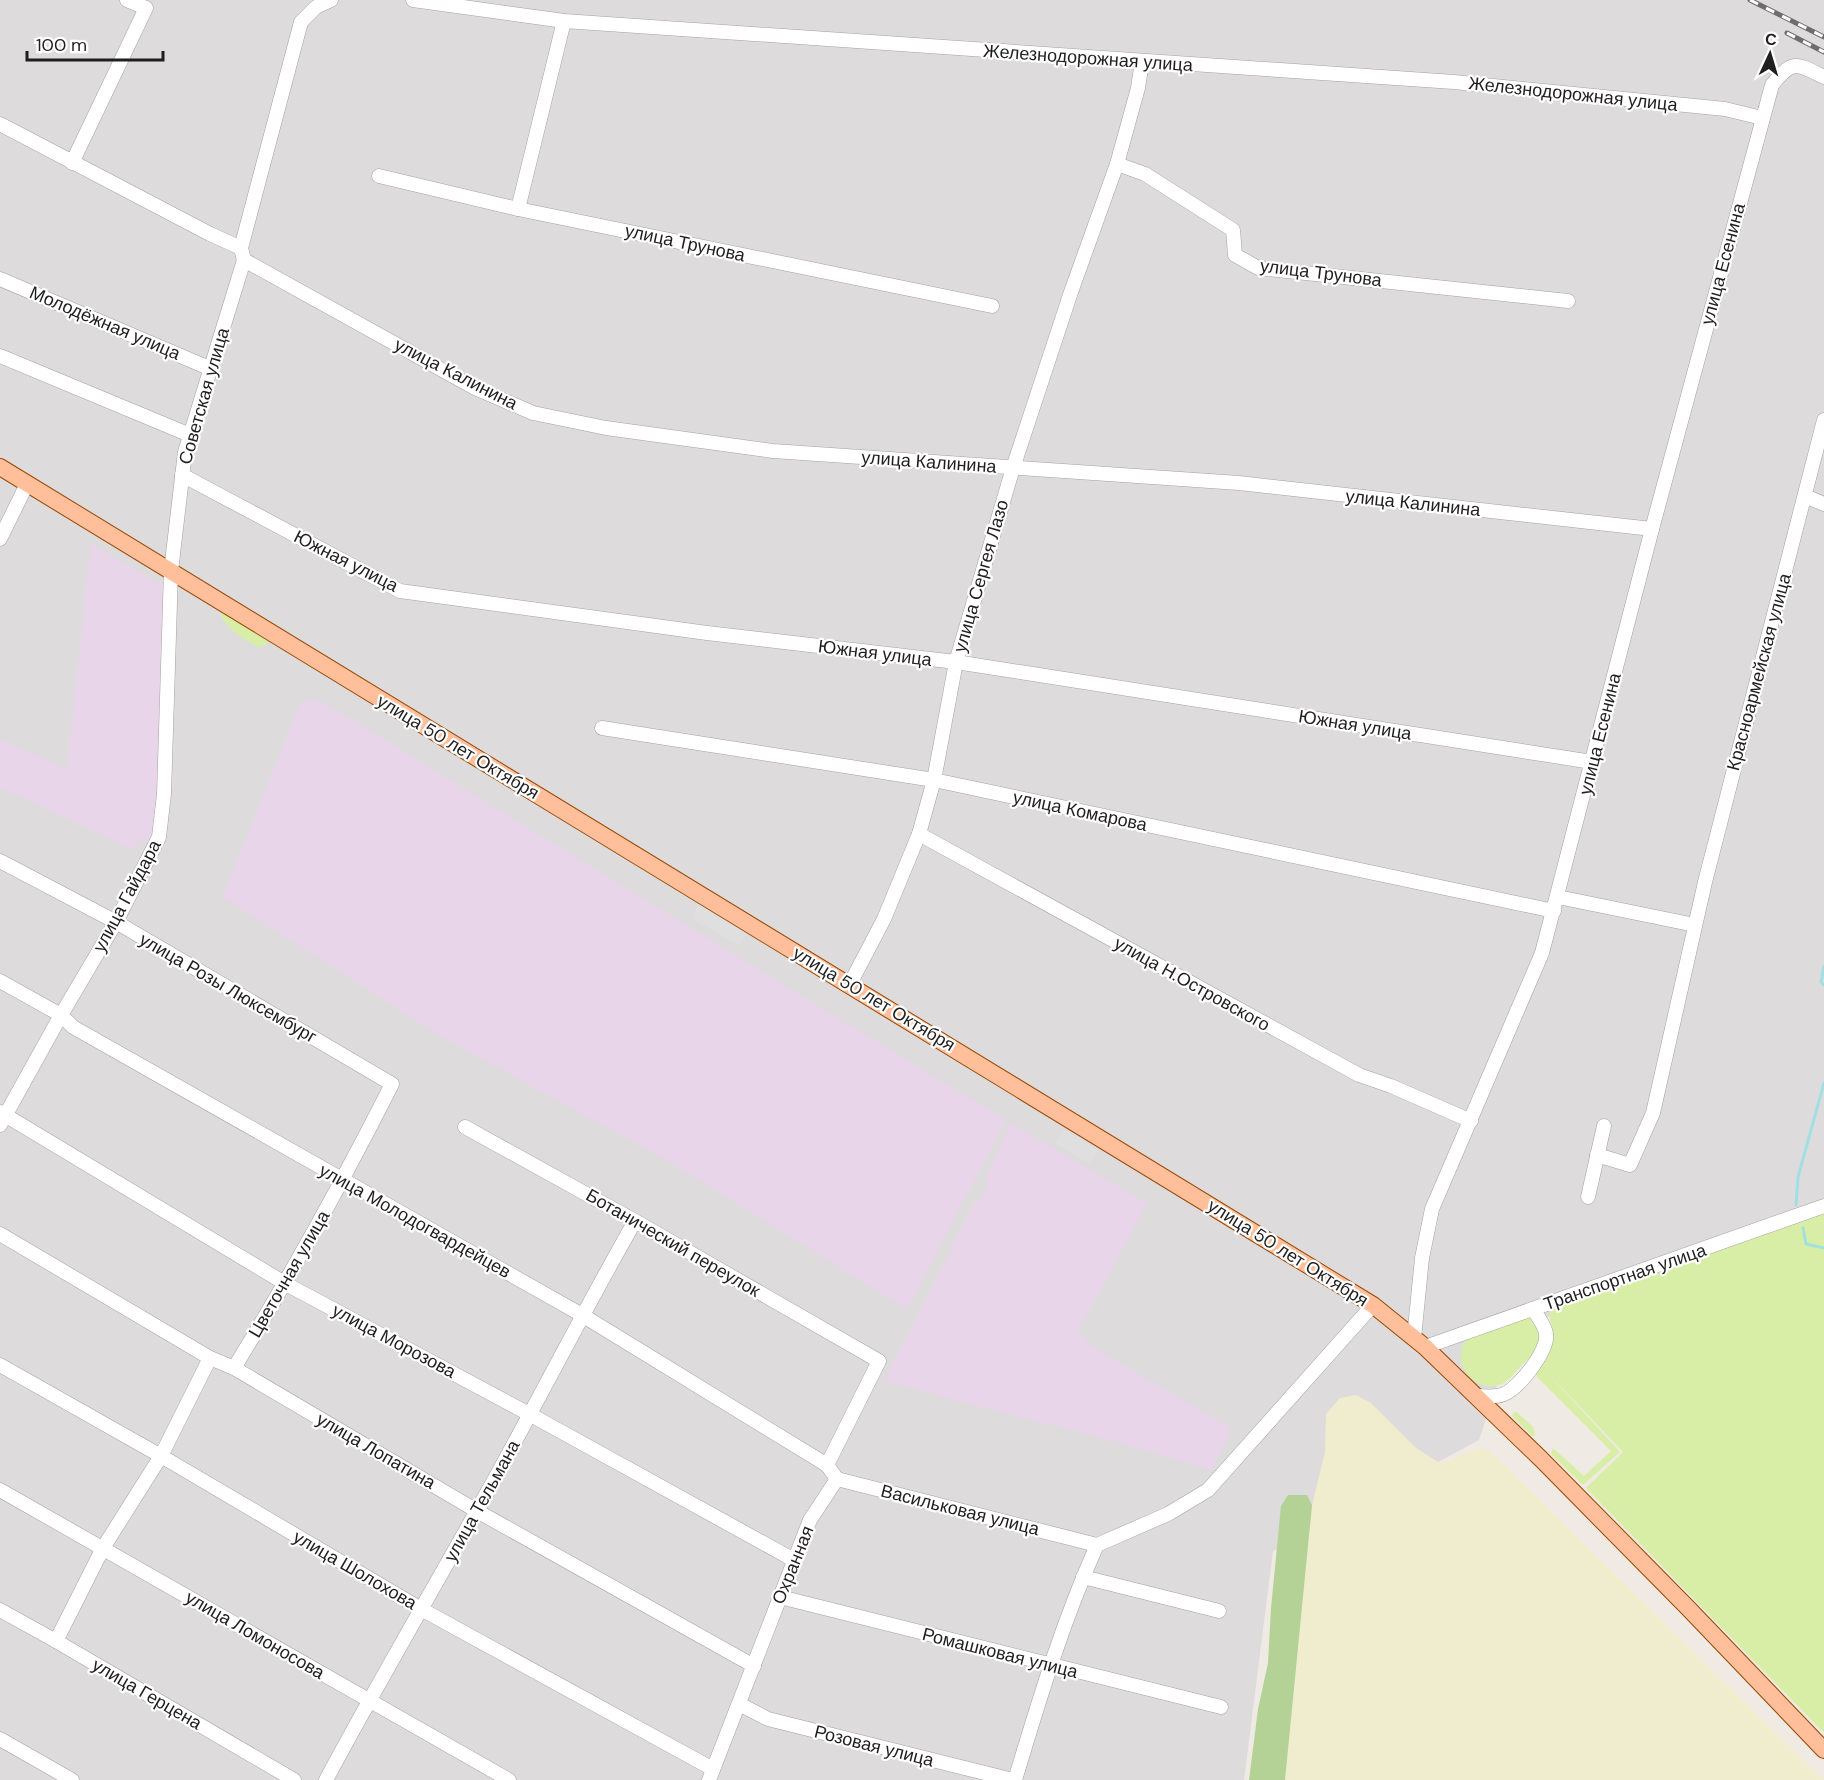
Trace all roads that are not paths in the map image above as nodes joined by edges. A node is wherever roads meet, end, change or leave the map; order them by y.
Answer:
1 (127, 0) edge
2 (331, 0) edge
3 (413, 0) edge
4 (564, 21) junction
5 (1142, 61) junction
6 (1824, 77) edge
7 (1762, 118) junction
8 (0, 124) edge
9 (72, 162) junction
10 (1117, 164) junction
11 (379, 176) dead end
12 (518, 209) junction
13 (243, 254) junction
14 (0, 279) edge
15 (1568, 302) dead end
16 (992, 306) dead end
17 (0, 356) edge
18 (210, 368) junction
19 (1824, 420) edge
20 (190, 435) junction
21 (0, 467) edge
22 (1013, 468) junction
23 (182, 475) junction
24 (27, 484) junction
25 (1805, 496) junction
26 (1824, 504) edge
27 (1652, 529) junction
28 (0, 539) edge
29 (171, 571) junction
30 (956, 662) junction
31 (602, 728) dead end
32 (1592, 762) junction
33 (933, 780) junction
34 (919, 834) junction
35 (0, 861) edge
36 (1556, 904) junction
37 (116, 922) junction
38 (1695, 925) junction
39 (0, 981) edge
40 (850, 984) junction
41 (61, 1015) junction
42 (392, 1084) joint
43 (2, 1117) edge
44 (1471, 1121) junction
45 (1604, 1126) dead end
46 (465, 1127) dead end
47 (1598, 1155) junction
48 (343, 1180) junction
49 (1588, 1197) dead end
50 (1824, 1206) edge
51 (635, 1221) junction
52 (0, 1234) edge
53 (286, 1284) junction
54 (1373, 1305) junction
55 (1533, 1309) junction
56 (582, 1315) junction
57 (1420, 1343) junction
58 (210, 1358) junction
59 (0, 1365) edge
60 (234, 1368) junction
61 (1476, 1396) junction
62 (531, 1415) junction
63 (161, 1456) junction
64 (827, 1465) junction
65 (837, 1479) junction
66 (0, 1490) edge
67 (477, 1511) junction
68 (1090, 1544) junction
69 (103, 1548) junction
70 (794, 1560) junction
71 (1083, 1577) junction
72 (780, 1597) junction
73 (421, 1609) junction
74 (0, 1610) edge
75 (1219, 1611) dead end
76 (56, 1641) junction
77 (1049, 1665) junction
78 (754, 1666) junction
79 (369, 1700) junction
80 (739, 1704) junction
81 (1221, 1707) dead end
82 (0, 1739) edge
83 (1824, 1750) edge
84 (711, 1775) edge
85 (72, 1780) edge
86 (294, 1780) edge
87 (326, 1780) edge
88 (510, 1780) edge
89 (1014, 1780) edge

1 - 9 street
2 - 13 street, Советская улица
3 - 4 street, Железнодорожная улица
4 - 5 street, Железнодорожная улица
4 - 12 street
5 - 7 street, Железнодорожная улица
5 - 10 street, улица Сергея Лазо
6 - 7 street
7 - 27 street, улица Есенина
8 - 9 street, улица Калинина
9 - 13 street, улица Калинина
10 - 15 street, улица Трунова
10 - 22 street, улица Сергея Лазо
11 - 12 street, улица Трунова
12 - 16 street, улица Трунова
13 - 18 street, Советская улица
13 - 22 street, улица Калинина
14 - 18 street, Молодёжная улица
17 - 20 street
18 - 20 street, Советская улица
19 - 25 street, Красноармейская улица
20 - 23 street, Советская улица
21 - 24 main road, улица 50 лет Октября
22 - 27 street, улица Калинина
22 - 30 street, улица Сергея Лазо
23 - 29 street, Советская улица
23 - 30 street, Южная улица
24 - 28 street
24 - 29 main road, улица 50 лет Октября
25 - 26 street
25 - 38 street, Красноармейская улица
27 - 32 street, улица Есенина
29 - 37 street, улица Гайдара
29 - 40 main road, улица 50 лет Октября
30 - 32 street, Южная улица
30 - 33 street, улица Сергея Лазо
31 - 33 street, улица Комарова
32 - 36 street, улица Есенина
33 - 34 street, улица Сергея Лазо
33 - 36 street, улица Комарова
34 - 40 street, улица Сергея Лазо
34 - 44 street, улица Н.Островского
35 - 37 street, улица Розы Люксембург
36 - 38 street, улица Комарова
36 - 44 street, улица Есенина
37 - 41 street, улица Гайдара
37 - 42 street, улица Розы Люксембург
38 - 47 street, Красноармейская улица
39 - 41 street, улица Молодогвардейцев
40 - 54 main road, улица 50 лет Октября
41 - 43 street, улица Гайдара
41 - 48 street, улица Молодогвардейцев
42 - 48 street, Цветочная улица
43 - 53 street, улица Морозова
44 - 57 street, улица Есенина
45 - 47 street
46 - 51 street, Ботанический переулок
47 - 49 street
48 - 53 street, Цветочная улица
48 - 56 street, улица Молодогвардейцев
50 - 55 street, Транспортная улица
51 - 56 street, улица Тельмана
51 - 64 street, Ботанический переулок
52 - 58 street, улица Лопатина
53 - 60 street, Цветочная улица
53 - 62 street, улица Морозова
54 - 57 main road, улица 50 лет Октября
54 - 68 street
55 - 57 street, Транспортная улица
55 - 61 street
56 - 62 street, улица Тельмана
56 - 64 street, улица Молодогвардейцев
57 - 61 main road, улица 50 лет Октября
58 - 60 street, улица Лопатина
58 - 63 street
59 - 63 street, улица Шолохова
60 - 67 street, улица Лопатина
61 - 83 main road, улица 50 лет Октября
62 - 67 street, улица Тельмана
62 - 70 street, улица Морозова
63 - 69 street
63 - 73 street, улица Шолохова
64 - 65 street
65 - 68 street, Васильковая улица
65 - 70 street, Охранная
66 - 69 street, улица Ломоносова
67 - 73 street, улица Тельмана
67 - 78 street, улица Лопатина
68 - 71 street
69 - 76 street
69 - 79 street, улица Ломоносова
70 - 72 street, Охранная
71 - 75 street
71 - 77 street
72 - 77 street, Ромашковая улица
72 - 78 street, Охранная
73 - 79 street, улица Тельмана
73 - 84 street, улица Шолохова
74 - 76 street, улица Герцена
76 - 86 street, улица Герцена
77 - 81 street, Ромашковая улица
77 - 89 street
78 - 80 street, Охранная
79 - 87 street, улица Тельмана
79 - 88 street, улица Ломоносова
80 - 84 street, Охранная
80 - 89 street, Розовая улица
82 - 85 street

